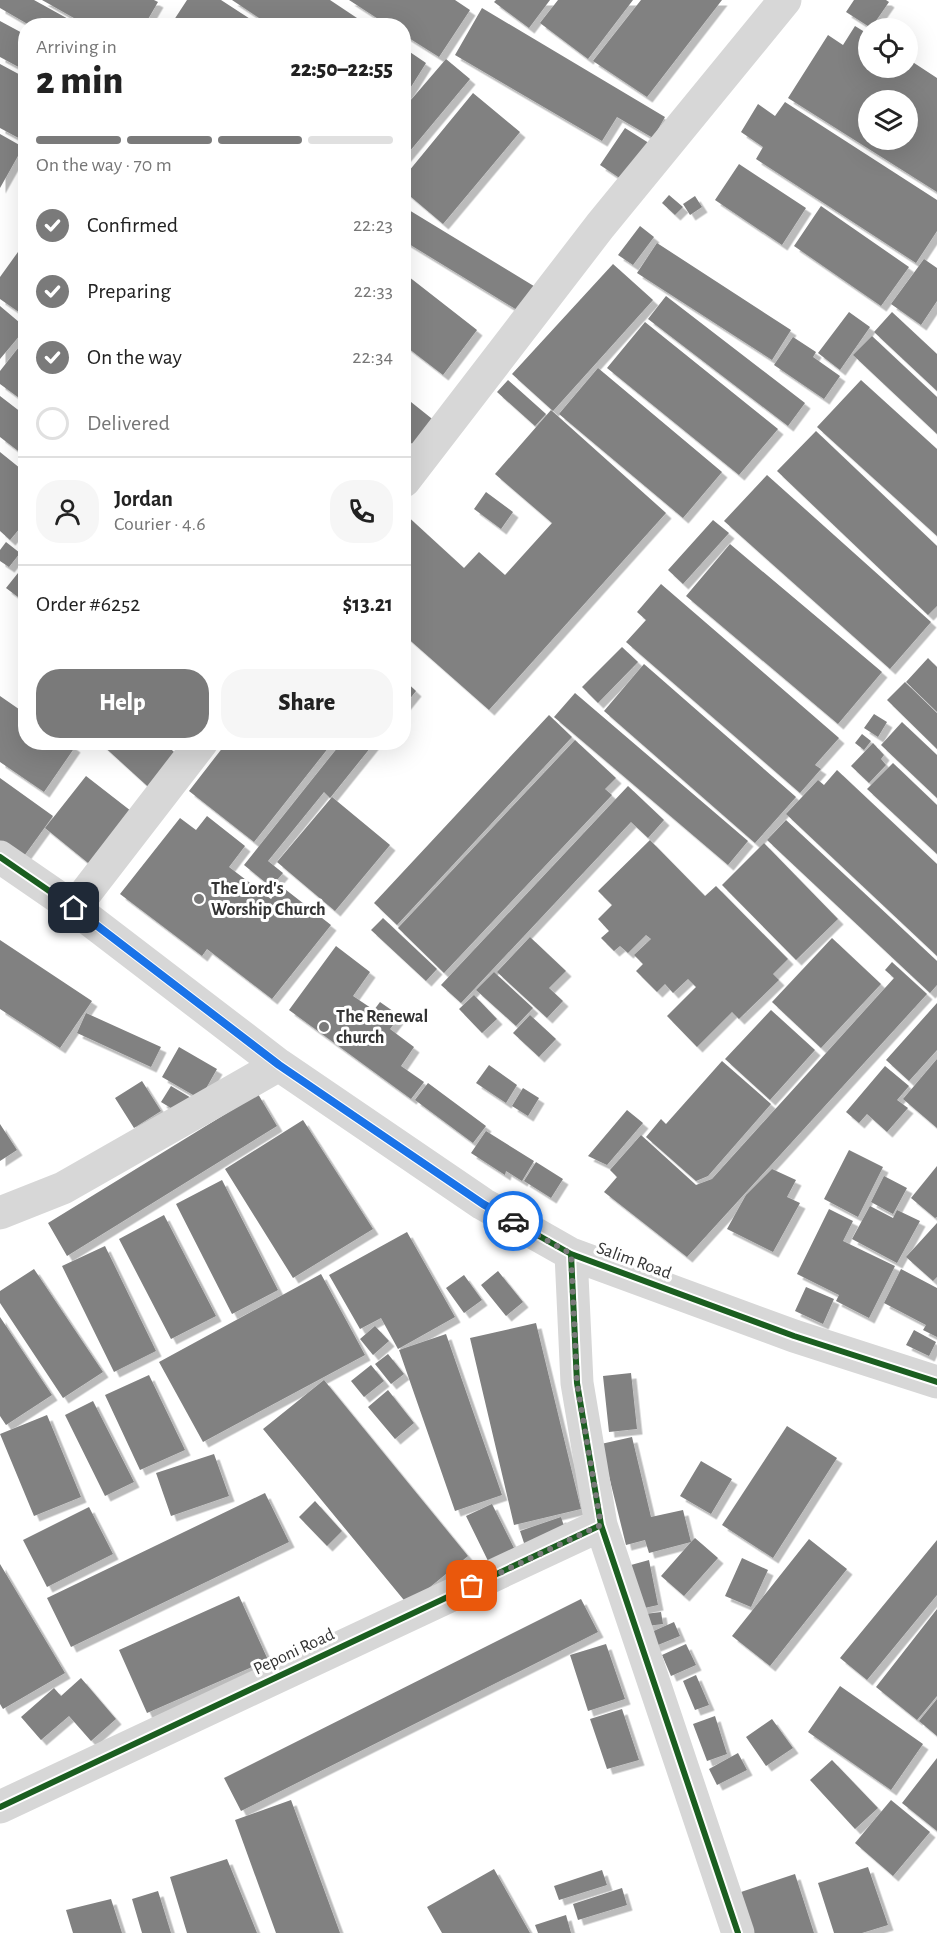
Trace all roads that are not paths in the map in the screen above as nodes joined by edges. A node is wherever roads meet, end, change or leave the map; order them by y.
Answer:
1 (785, 0) edge
2 (411, 472) edge
3 (196, 750) edge
4 (0, 857) edge
5 (74, 908) junction
6 (279, 1065) junction
7 (0, 1213) edge
8 (571, 1254) junction
9 (937, 1382) edge
10 (601, 1525) junction
11 (0, 1807) edge
12 (738, 1933) edge

1 - 2 street
3 - 5 street
4 - 5 street, Salim Road
5 - 6 street, Salim Road
6 - 7 street
6 - 8 street, Salim Road
8 - 9 street, Salim Road
8 - 10 street
10 - 11 street, Peponi Road
10 - 12 street

